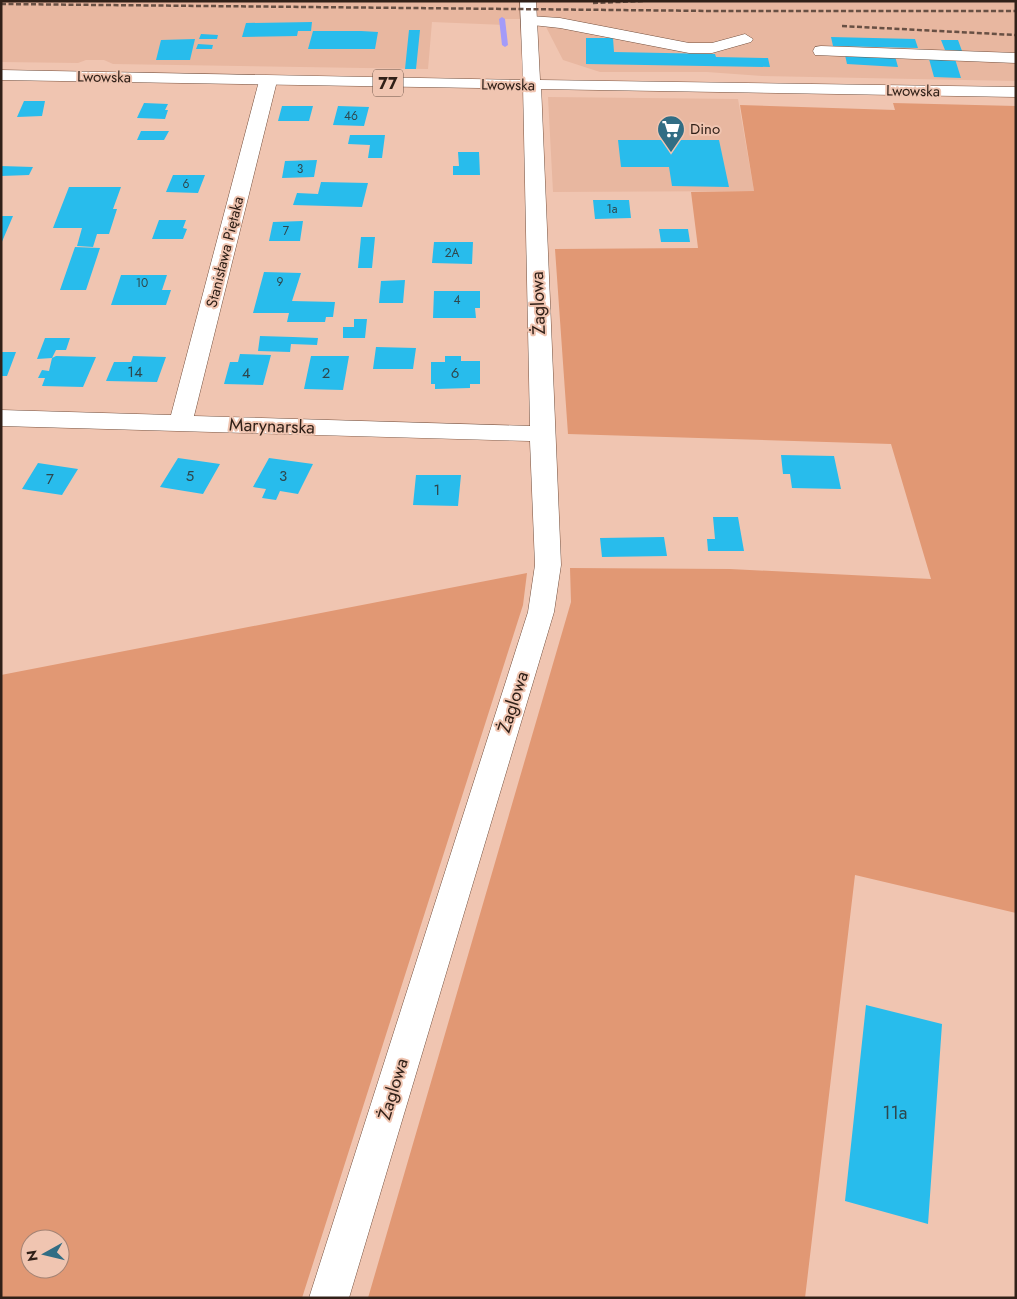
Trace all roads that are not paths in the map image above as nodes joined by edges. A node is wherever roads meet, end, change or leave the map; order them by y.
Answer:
1 (528, 1) edge
2 (529, 20) junction
3 (745, 39) dead end
4 (822, 51) dead end
5 (1016, 58) edge
6 (1, 75) edge
7 (268, 82) junction
8 (532, 85) junction
9 (1016, 92) edge
10 (1, 418) edge
11 (181, 422) junction
12 (542, 434) junction
13 (329, 1298) edge

1 - 2 street, Żaglowa
2 - 3 street
2 - 8 street, Żaglowa
4 - 5 street
6 - 7 street, Lwowska / 77
7 - 8 street, Lwowska / 77
7 - 11 street, Stanisława Piętaka
8 - 9 street, Lwowska
8 - 12 street, Żaglowa
10 - 11 street, Marynarska
11 - 12 street, Marynarska
12 - 13 street, Żaglowa

